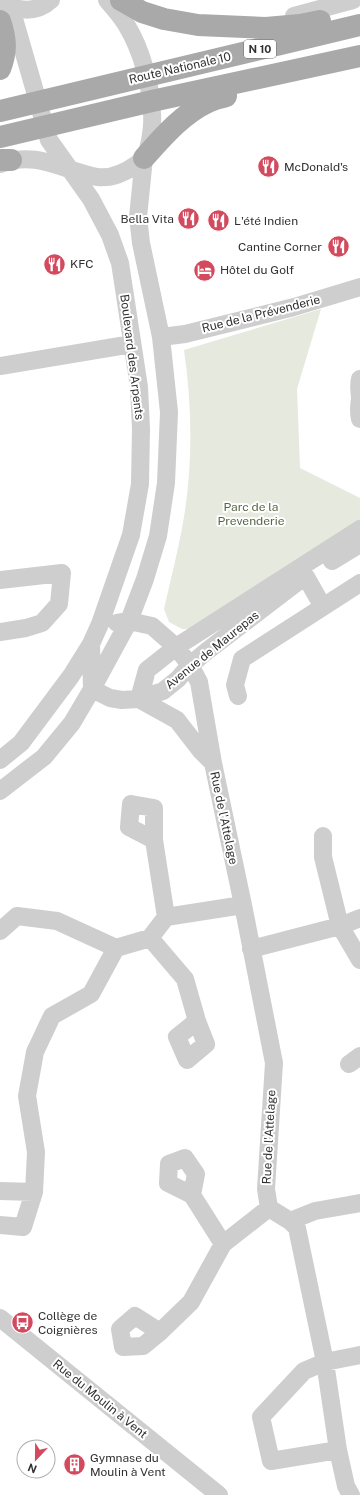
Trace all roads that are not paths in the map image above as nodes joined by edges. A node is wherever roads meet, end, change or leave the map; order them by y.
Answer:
1 (52, 0) edge
2 (107, 0) edge
3 (121, 0) edge
4 (353, 0) edge
5 (0, 3) edge
6 (360, 14) edge
7 (0, 21) edge
8 (360, 25) edge
9 (235, 26) junction
10 (360, 56) edge
11 (0, 69) edge
12 (146, 76) junction
13 (259, 79) junction
14 (152, 101) junction
15 (38, 102) junction
16 (0, 111) edge
17 (46, 127) junction
18 (0, 137) edge
19 (144, 158) junction
20 (4, 161) edge
21 (68, 168) junction
22 (360, 287) edge
23 (161, 338) junction
24 (132, 344) junction
25 (0, 366) edge
26 (360, 379) edge
27 (360, 398) edge
28 (360, 419) edge
29 (360, 529) edge
30 (360, 544) edge
31 (306, 578) junction
32 (0, 580) edge
33 (360, 583) edge
34 (323, 607) junction
35 (129, 621) junction
36 (100, 624) junction
37 (0, 632) edge
38 (91, 644) junction
39 (176, 647) junction
40 (190, 665) junction
41 (92, 690) junction
42 (238, 696) dead end
43 (139, 699) junction
44 (0, 760) edge
45 (213, 763) junction
46 (0, 791) edge
47 (323, 836) dead end
48 (154, 840) dead end
49 (243, 905) junction
50 (166, 917) junction
51 (360, 918) edge
52 (340, 926) junction
53 (0, 930) edge
54 (150, 938) junction
55 (116, 948) junction
56 (251, 949) junction
57 (360, 960) edge
58 (197, 1021) dead end
59 (0, 1190) edge
60 (34, 1192) junction
61 (192, 1195) dead end
62 (360, 1203) edge
63 (269, 1208) junction
64 (290, 1221) junction
65 (0, 1224) edge
66 (223, 1244) junction
67 (0, 1318) edge
68 (160, 1332) dead end
69 (360, 1354) edge
70 (325, 1362) junction
71 (338, 1450) junction
72 (219, 1495) edge
73 (351, 1495) edge

1 - 5 street
2 - 12 street
3 - 9 main road
4 - 9 street
5 - 15 street, Boulevard des Arpents
6 - 9 main road
7 - 11 main road
8 - 12 main road, Route Nationale 10 / N 10
10 - 13 main road, N 10
12 - 14 street
12 - 15 main road, Route Nationale 10 / N 10
13 - 14 main road, N 10
13 - 19 main road
14 - 17 main road, N 10
14 - 19 street
15 - 16 main road, Route Nationale 10 / N 10
15 - 17 street, Boulevard des Arpents
17 - 18 main road, N 10
17 - 21 street, Boulevard des Arpents
19 - 21 street
19 - 23 street
20 - 21 street
21 - 24 street, Boulevard des Arpents
22 - 23 street, Rue de la Prévenderie
23 - 35 street
24 - 25 street
24 - 36 street, Boulevard des Arpents
26 - 27 street
27 - 28 street
29 - 39 street, Avenue de Maurepas
30 - 31 street, Avenue de Maurepas
31 - 34 street
31 - 40 street, Avenue de Maurepas
32 - 37 street
33 - 34 street
34 - 42 street
35 - 36 street, Rue de l'Attelage
35 - 39 street, Rue de l'Attelage
35 - 41 street
36 - 38 street, Boulevard des Arpents
38 - 41 street
38 - 44 street, Boulevard des Arpents
39 - 40 street, Rue de l'Attelage
39 - 43 street, Avenue de Maurepas
40 - 43 street, Avenue de Maurepas
40 - 45 street, Rue de l'Attelage
41 - 43 street
41 - 46 street
43 - 45 street, Rue de l'Attelage
45 - 49 street, Rue de l'Attelage
47 - 52 street
48 - 50 street
49 - 50 street
49 - 56 street, Rue de l'Attelage
50 - 54 street
51 - 52 street
52 - 56 street
52 - 57 street
53 - 55 street
54 - 55 street
54 - 58 street
55 - 60 street
56 - 63 street, Rue de l'Attelage
59 - 60 street
60 - 65 street
61 - 66 street
62 - 64 street
63 - 64 street
63 - 66 street
64 - 70 street
66 - 68 street
67 - 72 street, Rue du Moulin à Vent
69 - 70 street
70 - 71 street
70 - 71 street
71 - 73 street

